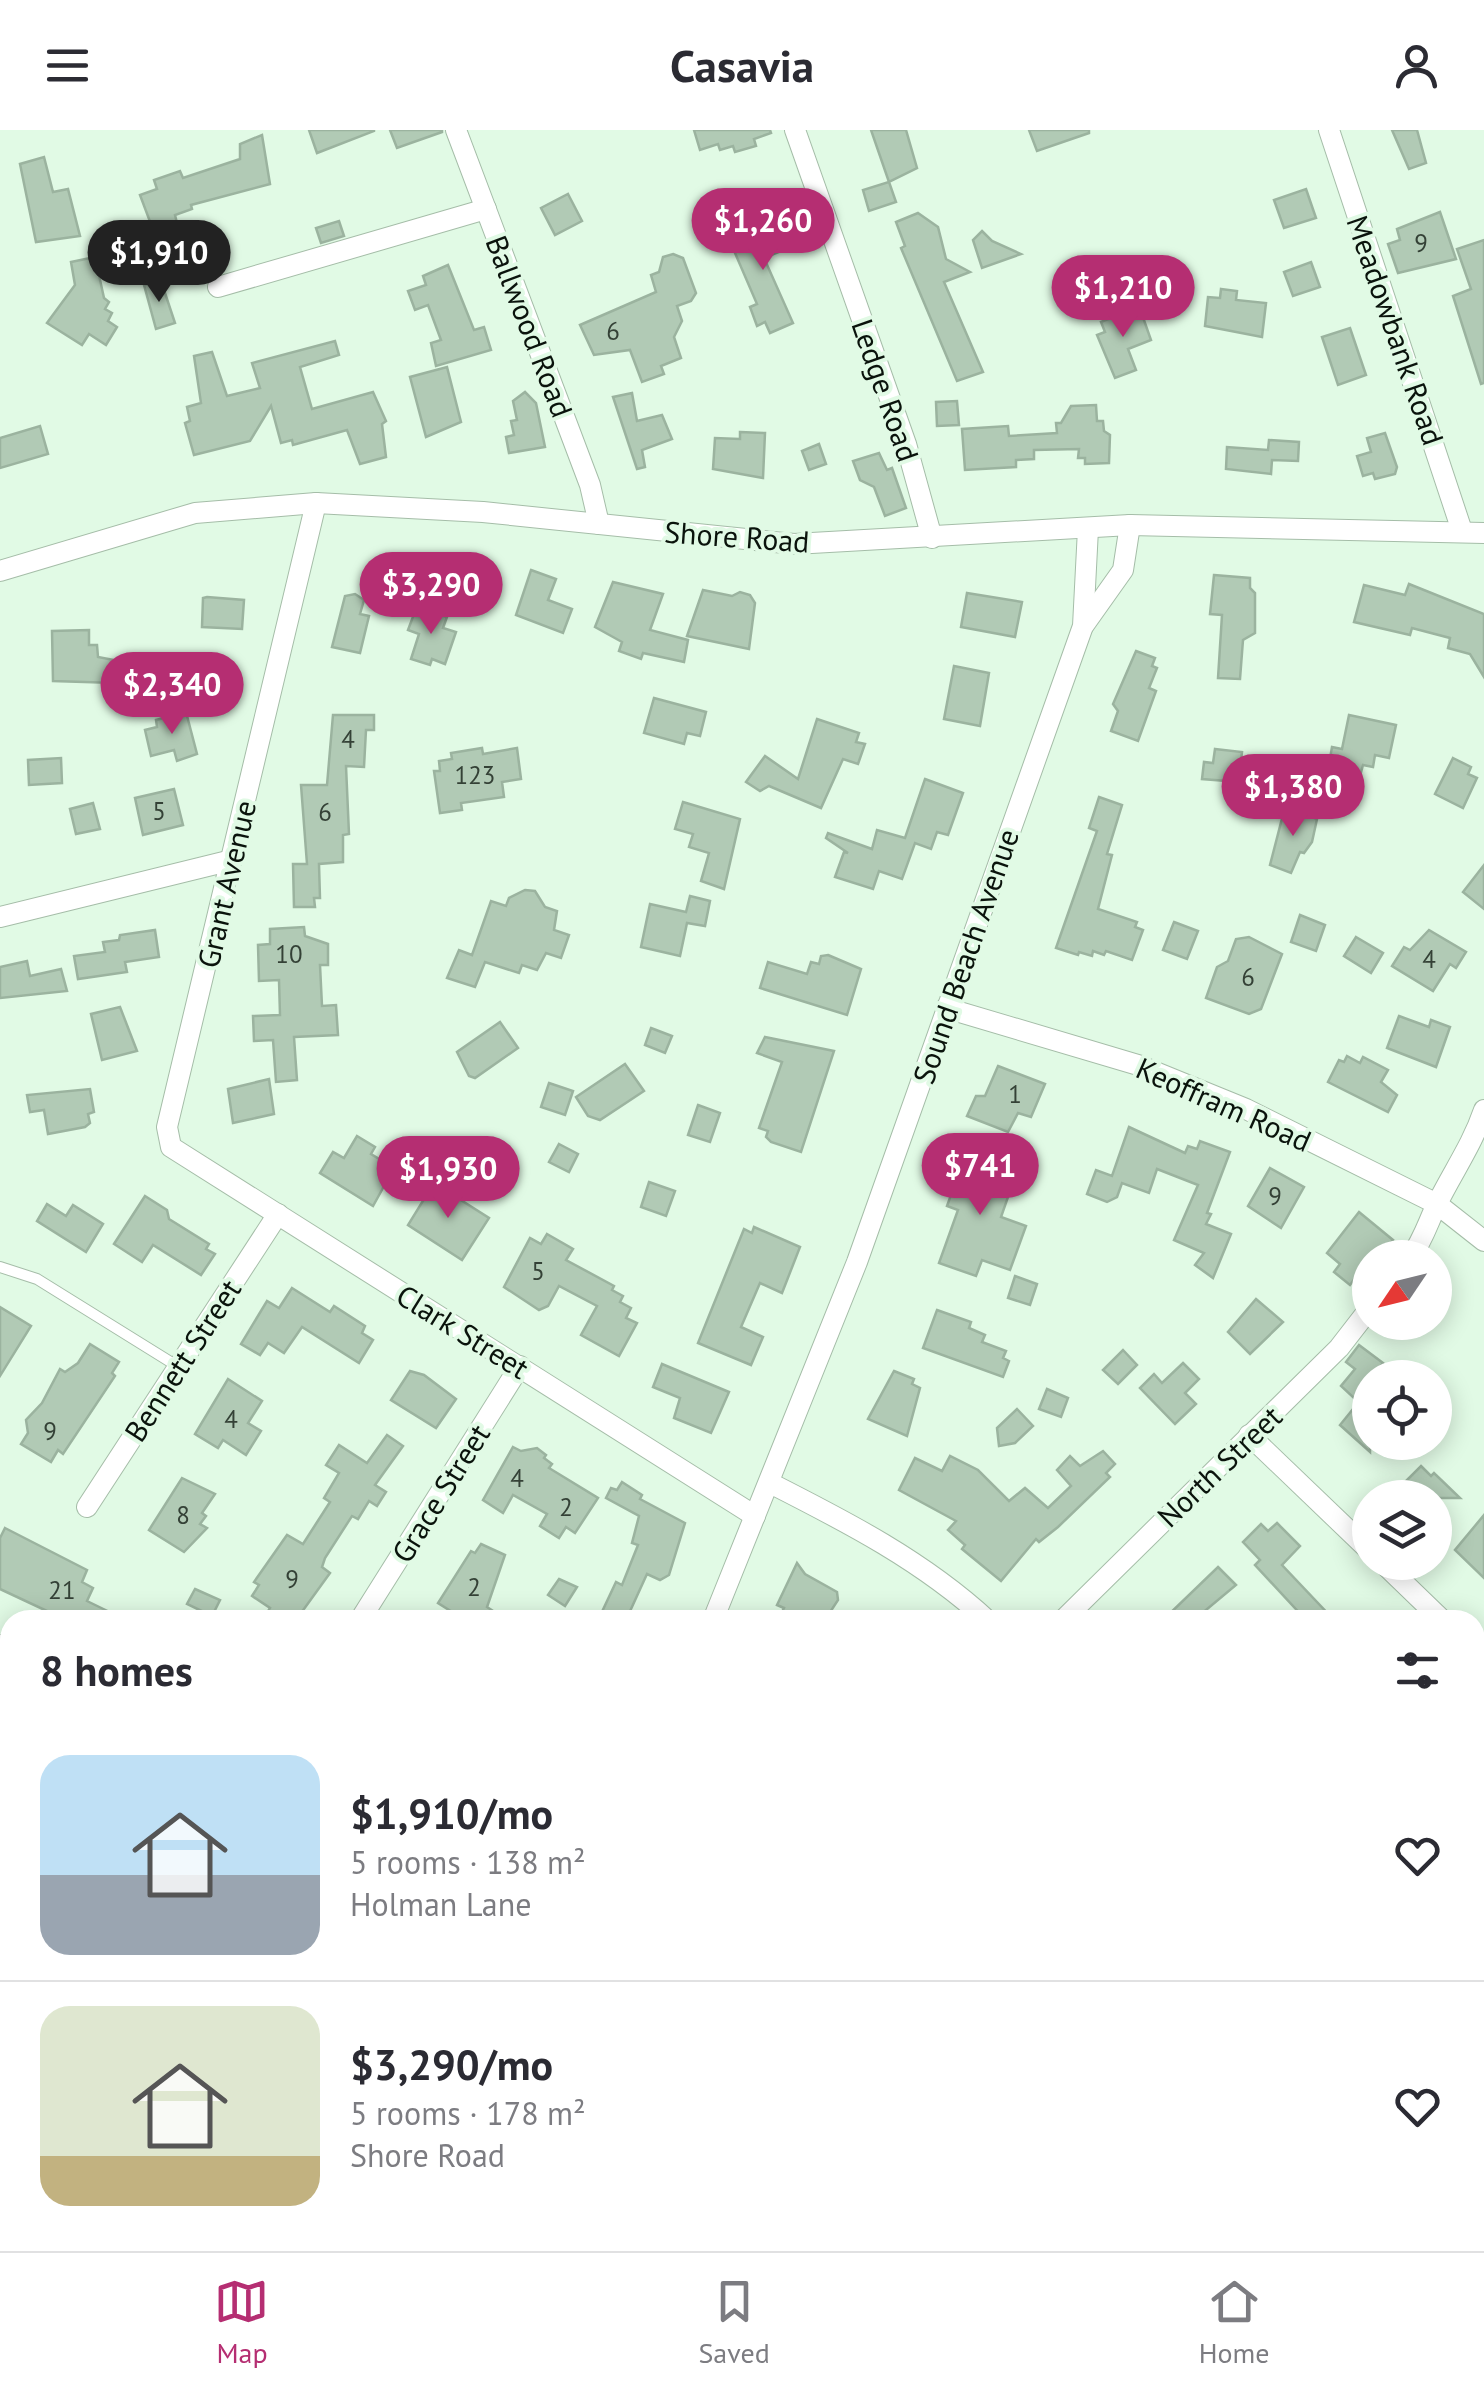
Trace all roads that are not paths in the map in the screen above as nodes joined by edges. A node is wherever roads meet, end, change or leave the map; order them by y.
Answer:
1 (456, 130) edge
2 (795, 130) edge
3 (1329, 130) edge
4 (486, 209) junction
5 (218, 286) dead end
6 (316, 503) junction
7 (599, 524) junction
8 (1130, 525) junction
9 (1088, 529) junction
10 (1462, 532) junction
11 (1484, 533) edge
12 (932, 538) junction
13 (0, 571) edge
14 (1083, 626) junction
15 (232, 860) junction
16 (0, 917) edge
17 (946, 1008) junction
18 (1484, 1110) edge
19 (171, 1147) joint
20 (1437, 1204) junction
21 (278, 1214) junction
22 (1423, 1240) edge
23 (1484, 1242) edge
24 (0, 1267) edge
25 (1352, 1331) edge
26 (177, 1366) junction
27 (520, 1366) junction
28 (1249, 1435) junction
29 (770, 1482) junction
30 (86, 1507) dead end
31 (755, 1516) junction
32 (1352, 1534) edge
33 (1401, 1580) edge
34 (366, 1610) edge
35 (717, 1610) edge
36 (975, 1610) edge
37 (1074, 1610) edge
38 (1432, 1610) edge

1 - 4 street, Ballwood Road
2 - 12 street, Ledge Road
3 - 10 street, Meadowbank Road
4 - 5 street
4 - 7 street, Ballwood Road
6 - 7 street, Shore Road
6 - 13 street, Shore Road
6 - 15 street, Grant Avenue
7 - 12 street, Shore Road
8 - 9 street, Shore Road
8 - 10 street, Shore Road
8 - 14 street, Sound Beach Avenue
9 - 12 street, Shore Road
9 - 14 street, Sound Beach Avenue
10 - 11 street, Shore Road
14 - 17 street, Sound Beach Avenue
15 - 16 street
15 - 19 street, Grant Avenue
17 - 20 street, Keoffram Road
17 - 29 street, Sound Beach Avenue
18 - 20 street
19 - 21 street, Clark Street
20 - 22 street
20 - 23 street, Keoffram Road
21 - 26 street, Bennett Street
21 - 27 street, Clark Street
24 - 26 lane
25 - 28 street, North Street
26 - 30 street, Bennett Street
27 - 31 street, Clark Street
27 - 34 street, Grace Street
28 - 32 street
28 - 37 street, North Street
29 - 31 street, Sound Beach Avenue
29 - 36 street
31 - 35 street, Sound Beach Avenue
33 - 38 street

